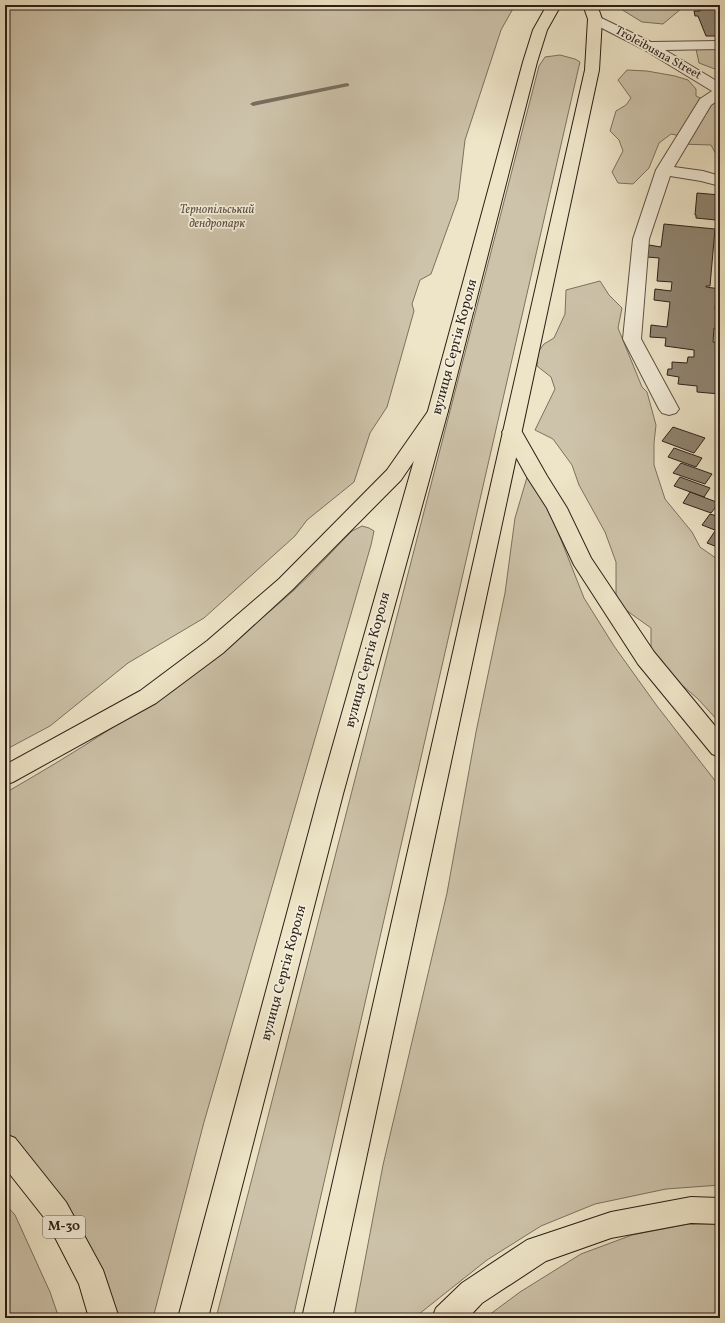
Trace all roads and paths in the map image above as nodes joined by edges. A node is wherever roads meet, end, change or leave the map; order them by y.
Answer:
1 (554, 5) edge
2 (592, 12) edge
3 (720, 45) edge
4 (648, 46) junction
5 (720, 91) edge
6 (664, 170) junction
7 (720, 181) edge
8 (669, 409) dead end
9 (438, 411) junction
10 (512, 432) junction
11 (720, 748) edge
12 (5, 776) edge
13 (5, 1147) edge
14 (720, 1211) edge
15 (104, 1318) edge
16 (193, 1318) edge
17 (317, 1318) edge
18 (447, 1318) edge

1 - 9 main road, вулиця Сергія Короля
2 - 4 street, Troleibusna Street
2 - 10 main road
3 - 4 street
4 - 5 street, Troleibusna Street
5 - 6 street
6 - 7 street
6 - 8 street
9 - 12 main road
9 - 16 main road, вулиця Сергія Короля
10 - 11 main road
10 - 17 main road
13 - 15 main road, М-30
14 - 18 main road

